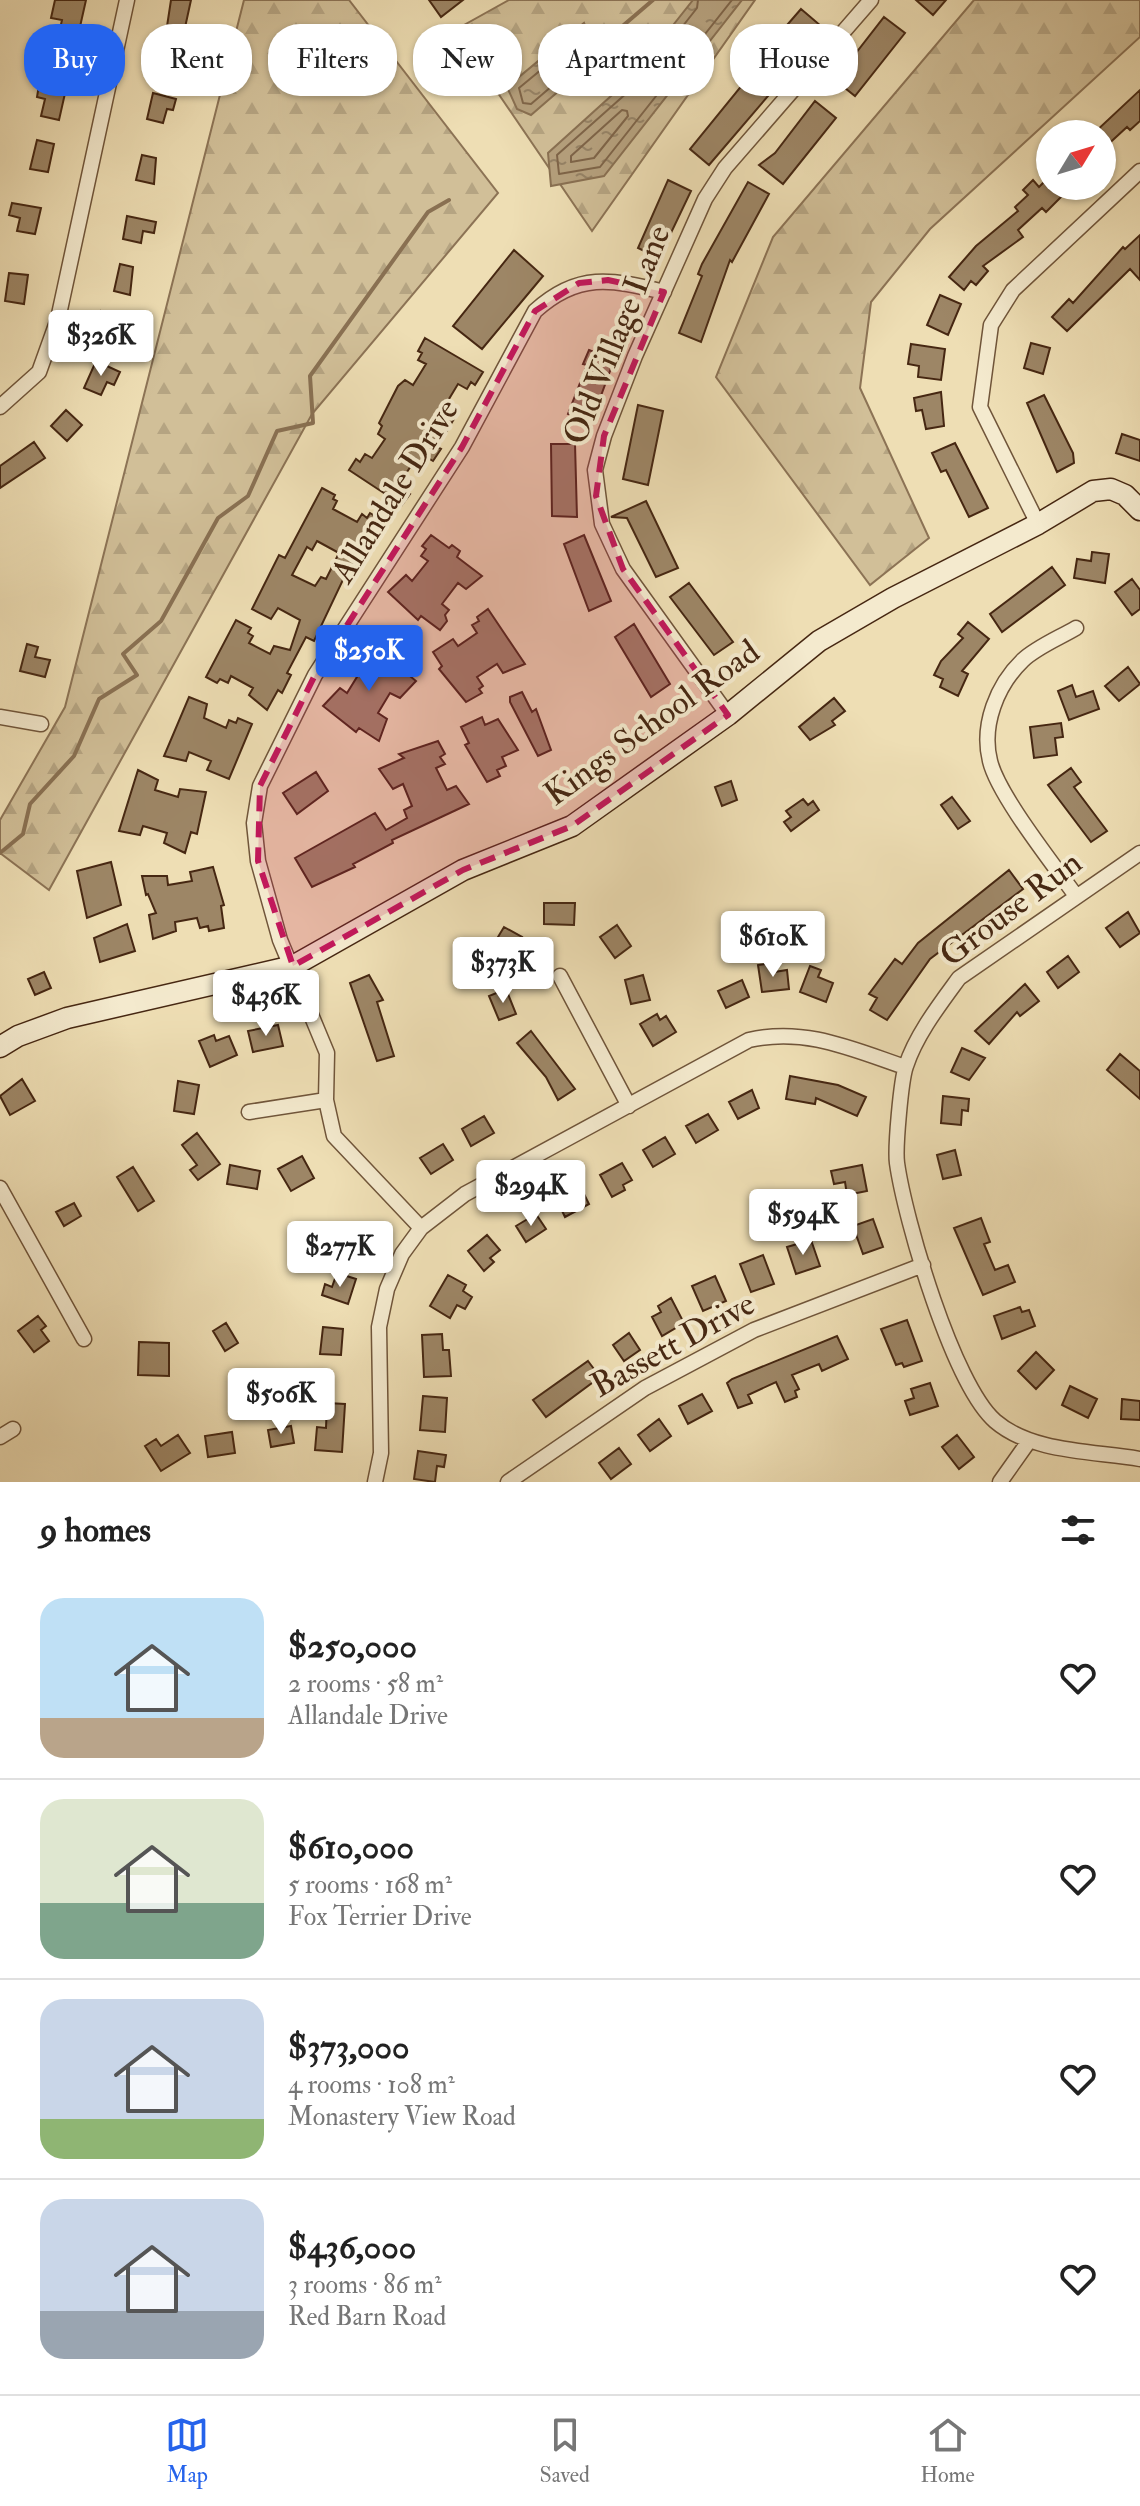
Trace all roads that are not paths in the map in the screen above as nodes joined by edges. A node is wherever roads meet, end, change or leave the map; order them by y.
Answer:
1 (127, 0) edge
2 (871, 0) edge
3 (1140, 171) edge
4 (664, 292) junction
5 (0, 407) edge
6 (1140, 510) edge
7 (1038, 524) junction
8 (1076, 628) dead end
9 (728, 715) junction
10 (0, 717) edge
11 (41, 724) dead end
12 (1140, 853) edge
13 (1076, 896) junction
14 (293, 966) junction
15 (560, 976) dead end
16 (0, 1047) edge
17 (905, 1067) junction
18 (326, 1100) junction
19 (629, 1106) junction
20 (249, 1112) dead end
21 (0, 1188) edge
22 (421, 1228) junction
23 (923, 1265) junction
24 (84, 1339) dead end
25 (13, 1429) dead end
26 (0, 1437) edge
27 (1029, 1441) junction
28 (1140, 1459) edge
29 (375, 1482) edge
30 (508, 1482) edge
31 (1000, 1482) edge

1 - 5 street
2 - 4 street, Old Village Lane
3 - 7 street
4 - 9 street, Old Village Lane
4 - 14 street, Allandale Drive
6 - 7 street, Kings School Road
7 - 9 street, Kings School Road
8 - 13 street
9 - 14 street, Kings School Road
10 - 11 street
12 - 13 street, Grouse Run
13 - 17 street, Grouse Run
14 - 16 street, Kings School Road
14 - 18 street, Allandale Drive
15 - 19 street
17 - 19 street
17 - 23 street
18 - 20 street
18 - 22 street, Allandale Drive
19 - 22 street
21 - 24 street
22 - 29 street
23 - 27 street
23 - 30 street, Bassett Drive
25 - 26 street
27 - 28 street
27 - 31 street

